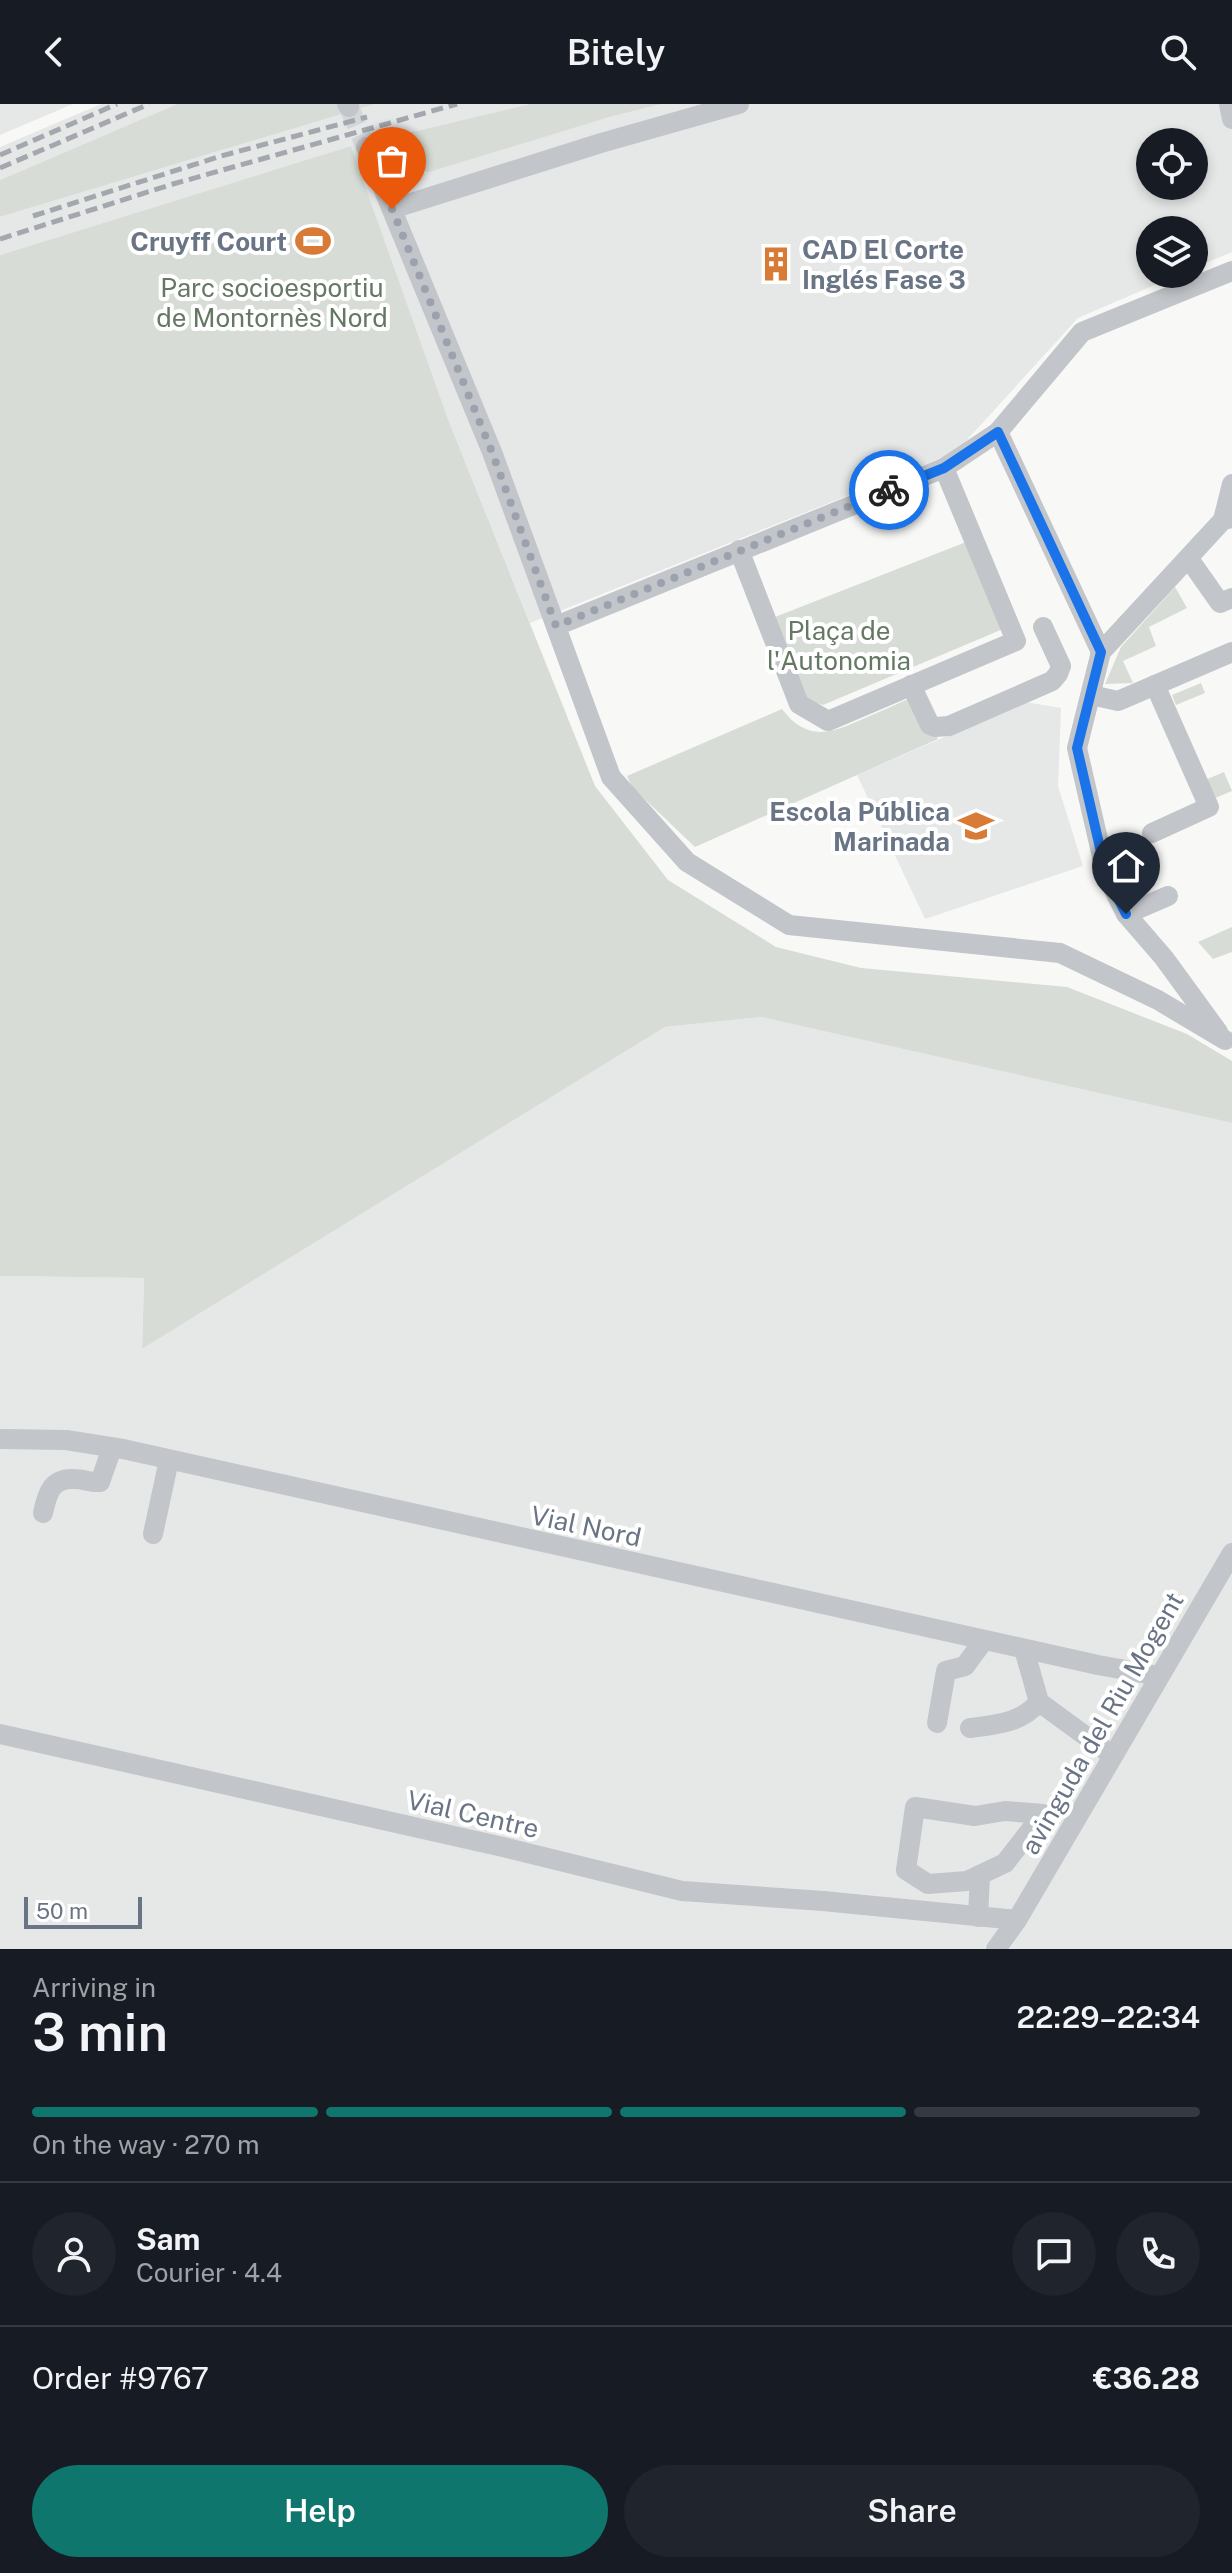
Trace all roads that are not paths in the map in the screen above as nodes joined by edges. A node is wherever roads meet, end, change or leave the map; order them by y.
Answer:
1 (739, 104) edge
2 (1229, 104) edge
3 (1232, 119) edge
4 (366, 147) tunnel mouth
5 (392, 209) junction
6 (1232, 271) edge
7 (998, 432) junction
8 (944, 468) junction
9 (1232, 484) edge
10 (1227, 519) edge
11 (739, 550) junction
12 (1189, 559) junction
13 (1232, 598) edge
14 (556, 626) junction
15 (1043, 627) dead end
16 (1101, 652) junction
17 (1232, 652) edge
18 (911, 685) junction
19 (1155, 685) junction
20 (1091, 695) junction
21 (1152, 833) dead end
22 (1168, 896) dead end
23 (1126, 914) junction
24 (1228, 1043) edge
25 (3, 1443) edge
26 (112, 1448) junction
27 (169, 1460) junction
28 (43, 1513) dead end
29 (153, 1534) dead end
30 (1232, 1553) edge
31 (984, 1640) junction
32 (1024, 1649) junction
33 (1159, 1676) junction
34 (1039, 1702) junction
35 (937, 1723) dead end
36 (970, 1728) dead end
37 (0, 1734) edge
38 (1113, 1756) junction
39 (1027, 1835) junction
40 (1057, 1852) junction
41 (980, 1875) junction
42 (941, 1883) junction
43 (940, 1914) junction
44 (978, 1917) junction
45 (1017, 1920) junction
46 (996, 1949) edge
47 (1007, 1949) edge

1 - 5 street
2 - 3 street
4 - 5 street
5 - 14 street
6 - 7 street
7 - 8 street
7 - 16 street
8 - 11 street
8 - 18 street
9 - 10 street
10 - 12 street
11 - 14 street
11 - 18 street
12 - 13 street
12 - 16 street
14 - 24 street
15 - 18 street
16 - 20 street
17 - 19 street
19 - 20 street
19 - 21 street
20 - 23 street
22 - 23 street
23 - 24 street
25 - 26 street, Vial Nord
26 - 27 street, Vial Nord
26 - 28 street
27 - 29 street
27 - 31 street, Vial Nord
30 - 33 street, avinguda del Riu Mogent
31 - 32 street, Vial Nord
31 - 35 street
32 - 33 street, Vial Nord
32 - 34 street
33 - 38 street, avinguda del Riu Mogent
34 - 36 street
34 - 38 street
37 - 43 street, Vial Centre
38 - 40 street, avinguda del Riu Mogent
39 - 40 street
39 - 41 street
39 - 42 street
40 - 45 street, avinguda del Riu Mogent
41 - 42 street
41 - 44 street
42 - 43 street
43 - 44 street, Vial Centre
44 - 45 street, Vial Centre
45 - 46 street, avinguda del Riu Mogent
45 - 47 street, avinguda del Riu Mogent

